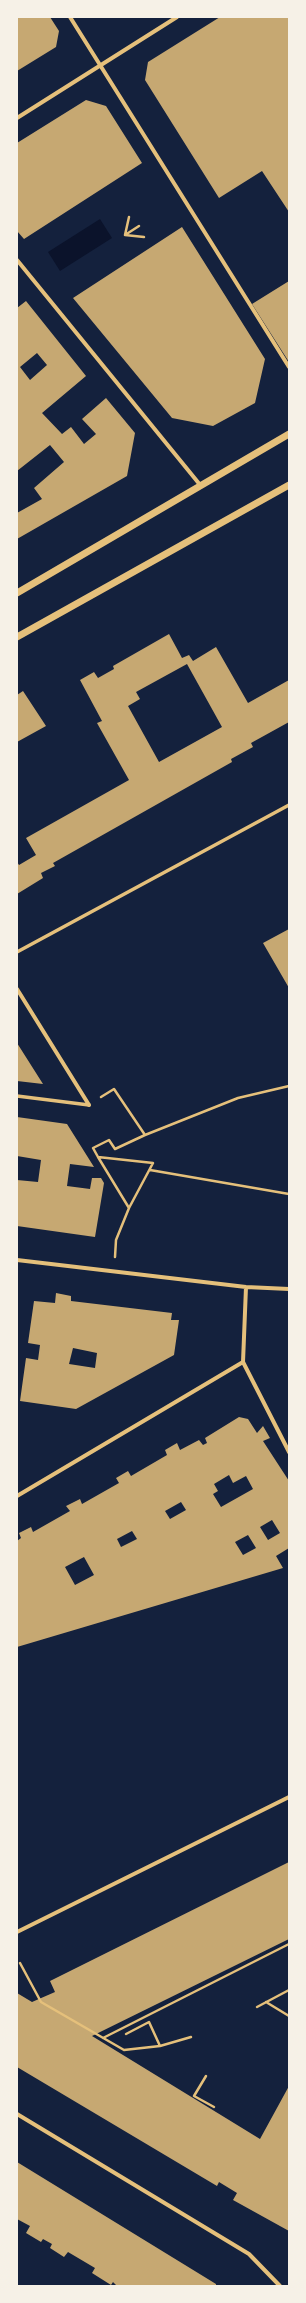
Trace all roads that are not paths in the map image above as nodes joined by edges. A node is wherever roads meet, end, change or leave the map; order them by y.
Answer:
1 (70, 17) edge
2 (177, 17) edge
3 (102, 66) junction
4 (17, 118) edge
5 (17, 260) edge
6 (289, 367) edge
7 (289, 434) edge
8 (289, 485) edge
9 (201, 486) junction
10 (17, 593) edge
11 (17, 637) edge
12 (289, 805) edge
13 (17, 952) edge
14 (17, 989) edge
15 (17, 1096) edge
16 (89, 1105) joint
17 (17, 1260) edge
18 (17, 1263) edge
19 (246, 1287) junction
20 (289, 1289) edge
21 (243, 1362) junction
22 (289, 1452) edge
23 (17, 1496) edge
24 (289, 1797) edge
25 (17, 1932) edge
26 (17, 2114) edge
27 (280, 2286) edge

1 - 3 street
2 - 3 street
3 - 4 street
3 - 6 street
5 - 9 street
7 - 9 street
8 - 11 street
9 - 10 street
12 - 13 street
14 - 16 street
15 - 16 street
17 - 18 street
17 - 19 street
19 - 20 street
19 - 21 street
21 - 22 street
21 - 23 street
24 - 25 street
26 - 27 street

